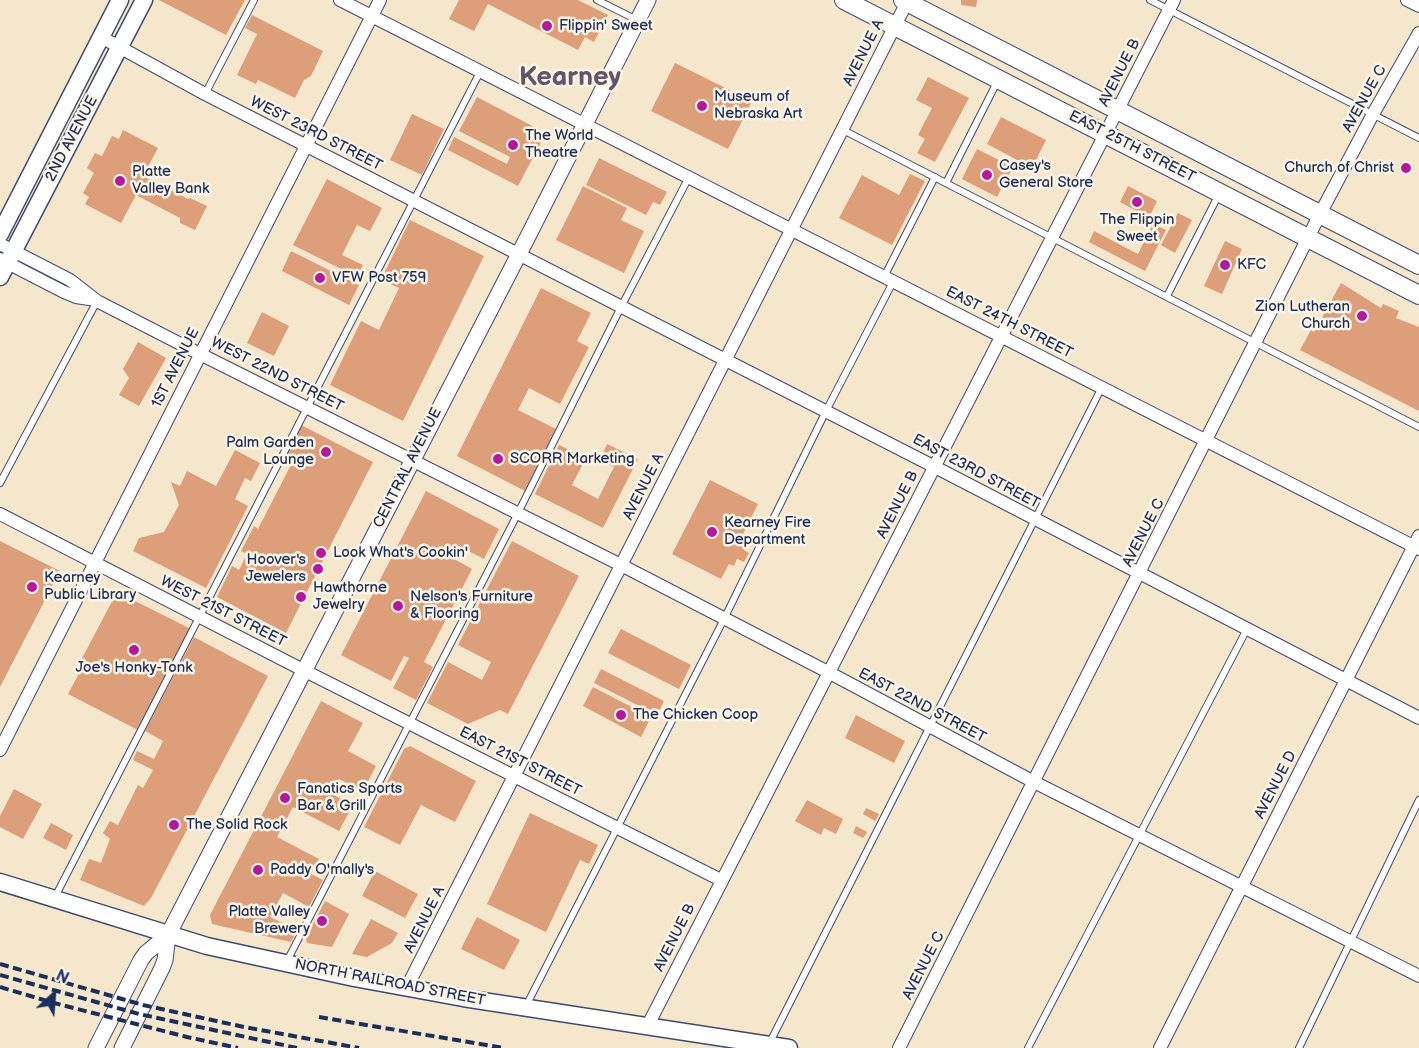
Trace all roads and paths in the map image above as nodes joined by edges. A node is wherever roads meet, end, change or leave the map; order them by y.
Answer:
1 (120, 0) edge
2 (144, 0) edge
3 (254, 0) edge
4 (340, 0) edge
5 (380, 0) edge
6 (597, 0) edge
7 (648, 0) edge
8 (844, 0) edge
9 (1150, 0) edge
10 (1407, 0) edge
11 (906, 1) edge
12 (1172, 5) edge
13 (1419, 6) edge
14 (371, 16) junction
15 (638, 21) junction
16 (895, 26) junction
17 (1419, 33) edge
18 (101, 37) junction
19 (120, 47) junction
20 (481, 71) junction
21 (999, 79) junction
22 (205, 94) junction
23 (1118, 109) junction
24 (1372, 114) junction
25 (585, 124) junction
26 (842, 130) junction
27 (1105, 134) junction
28 (1419, 138) edge
29 (305, 146) junction
30 (689, 177) junction
31 (935, 177) junction
32 (946, 183) junction
33 (1220, 193) junction
34 (413, 200) junction
35 (1320, 214) junction
36 (792, 230) junction
37 (0, 234) edge
38 (1053, 237) junction
39 (1308, 238) junction
40 (519, 254) junction
41 (4, 259) edge
42 (1419, 265) edge
43 (889, 279) junction
44 (1419, 295) edge
45 (1167, 296) junction
46 (98, 301) junction
47 (621, 307) junction
48 (1001, 336) junction
49 (1256, 343) junction
50 (200, 354) junction
51 (725, 361) junction
52 (1101, 387) junction
53 (307, 407) junction
54 (826, 411) junction
55 (1419, 427) edge
56 (1207, 441) junction
57 (412, 459) junction
58 (935, 467) junction
59 (0, 483) edge
60 (518, 513) junction
61 (0, 514) edge
62 (1035, 519) junction
63 (1417, 544) edge
64 (95, 563) junction
65 (621, 566) junction
66 (1140, 574) junction
67 (200, 617) junction
68 (724, 619) junction
69 (1246, 629) junction
70 (304, 671) junction
71 (828, 672) junction
72 (1346, 681) junction
73 (1419, 718) edge
74 (410, 724) junction
75 (929, 728) junction
76 (0, 750) edge
77 (514, 776) junction
78 (1034, 782) junction
79 (1419, 800) edge
80 (616, 827) junction
81 (1139, 835) junction
82 (721, 880) junction
83 (0, 882) edge
84 (1242, 887) junction
85 (54, 899) junction
86 (168, 935) junction
87 (1352, 943) junction
88 (285, 963) junction
89 (1419, 976) edge
90 (407, 987) junction
91 (525, 1007) junction
92 (648, 1025) junction
93 (769, 1045) junction
94 (96, 1048) edge
95 (122, 1048) edge
96 (789, 1048) edge
97 (899, 1048) edge
98 (1028, 1048) edge
99 (1160, 1048) edge
100 (1299, 1048) edge

1 - 18 main road, 2ND AVENUE
2 - 19 main road, 2ND AVENUE
3 - 22 lane
4 - 14 street, EAST 24TH STREET
5 - 14 street, 1ST AVENUE
6 - 15 lane
7 - 15 street, CENTRAL AVENUE
8 - 16 main road, EAST 25TH STREET
9 - 12 lane
10 - 13 street
11 - 16 street, AVENUE A
11 - 23 main road, EAST 25TH STREET
12 - 23 street, AVENUE B
12 - 24 lane
14 - 20 street, EAST 24TH STREET
14 - 29 street, 1ST AVENUE
15 - 25 street, CENTRAL AVENUE
16 - 21 main road, EAST 25TH STREET
16 - 26 street, AVENUE A
17 - 24 street, AVENUE C
18 - 19 street, WEST 23RD STREET
18 - 37 main road, 2ND AVENUE
19 - 22 street, WEST 23RD STREET
19 - 41 main road, 2ND AVENUE
20 - 25 street, EAST 24TH STREET
20 - 34 lane
21 - 27 main road, EAST 25TH STREET
21 - 32 lane
22 - 29 street, WEST 23RD STREET
23 - 27 street, AVENUE B
23 - 35 main road, EAST 25TH STREET
24 - 28 lane
24 - 35 street, AVENUE C
25 - 30 street, EAST 24TH STREET
25 - 40 street, CENTRAL AVENUE
26 - 31 lane
26 - 36 street, AVENUE A
27 - 33 main road, EAST 25TH STREET
27 - 38 street, AVENUE B
29 - 34 street, WEST 23RD STREET
29 - 50 street, 1ST AVENUE
30 - 36 street, EAST 24TH STREET
30 - 47 lane
31 - 32 lane
31 - 43 lane
32 - 38 lane
33 - 39 main road, EAST 25TH STREET
33 - 45 lane
34 - 40 street, WEST 23RD STREET
34 - 53 lane
35 - 39 street, AVENUE C
35 - 42 main road, EAST 25TH STREET
36 - 43 street, EAST 24TH STREET
36 - 51 street, AVENUE A
38 - 45 lane
38 - 48 street, AVENUE B
39 - 44 main road, EAST 25TH STREET
39 - 49 street, AVENUE C
40 - 47 street, EAST 23RD STREET
40 - 57 street, CENTRAL AVENUE
41 - 46 street, WEST 22ND STREET
43 - 48 street, EAST 24TH STREET
43 - 54 lane
45 - 49 lane
46 - 50 street, WEST 22ND STREET
46 - 59 lane
47 - 51 street, EAST 23RD STREET
47 - 60 lane
48 - 52 street, EAST 24TH STREET
48 - 58 street, AVENUE B
49 - 55 lane
49 - 56 street, AVENUE C
50 - 53 street, WEST 22ND STREET
50 - 64 street, 1ST AVENUE
51 - 54 street, EAST 23RD STREET
51 - 65 street, AVENUE A
52 - 56 street, EAST 24TH STREET
52 - 62 lane
53 - 57 street, WEST 22ND STREET
53 - 67 lane
54 - 58 street, EAST 23RD STREET
54 - 68 lane
56 - 63 street, EAST 24TH STREET
56 - 66 street, AVENUE C
57 - 60 street, EAST 22ND STREET
57 - 70 street, CENTRAL AVENUE
58 - 62 street, EAST 23RD STREET
58 - 71 street, AVENUE B
60 - 65 street, EAST 22ND STREET
60 - 74 lane
61 - 64 street, WEST 21ST STREET
62 - 66 street, EAST 23RD STREET
62 - 75 lane
63 - 72 street, AVENUE D
64 - 67 street, WEST 21ST STREET
64 - 76 street, 1ST AVENUE
65 - 68 street, EAST 22ND STREET
65 - 77 street, AVENUE A
66 - 69 street, EAST 23RD STREET
66 - 78 street, AVENUE C
67 - 70 street, WEST 21ST STREET
67 - 85 lane
68 - 71 street, EAST 22ND STREET
68 - 80 lane
69 - 72 street, EAST 23RD STREET
69 - 81 lane
70 - 74 street, EAST 21ST STREET
70 - 86 street, CENTRAL AVENUE
71 - 75 street, EAST 22ND STREET
71 - 82 street, AVENUE B
72 - 73 street, EAST 23RD STREET
72 - 84 street, AVENUE D
74 - 77 street, EAST 21ST STREET
74 - 88 lane
75 - 78 street, EAST 22ND STREET
75 - 93 lane
77 - 80 street, EAST 21ST STREET
77 - 90 street, AVENUE A
78 - 81 street, EAST 22ND STREET
78 - 97 street, AVENUE C
79 - 87 lane
80 - 82 street, EAST 21ST STREET
80 - 91 lane
81 - 84 street, EAST 22ND STREET
81 - 98 lane
82 - 92 street, AVENUE B
83 - 85 main road, NORTH RAILROAD STREET
84 - 87 street, EAST 22ND STREET
84 - 99 street, AVENUE D
85 - 86 main road, NORTH RAILROAD STREET
86 - 88 main road, NORTH RAILROAD STREET
86 - 94 street, CENTRAL AVENUE
86 - 95 street, CENTRAL AVENUE
87 - 89 street, EAST 22ND STREET
87 - 100 lane
88 - 90 main road, NORTH RAILROAD STREET
90 - 91 main road, NORTH RAILROAD STREET
91 - 92 main road, NORTH RAILROAD STREET
92 - 93 main road, NORTH RAILROAD STREET
93 - 96 main road, NORTH RAILROAD STREET

